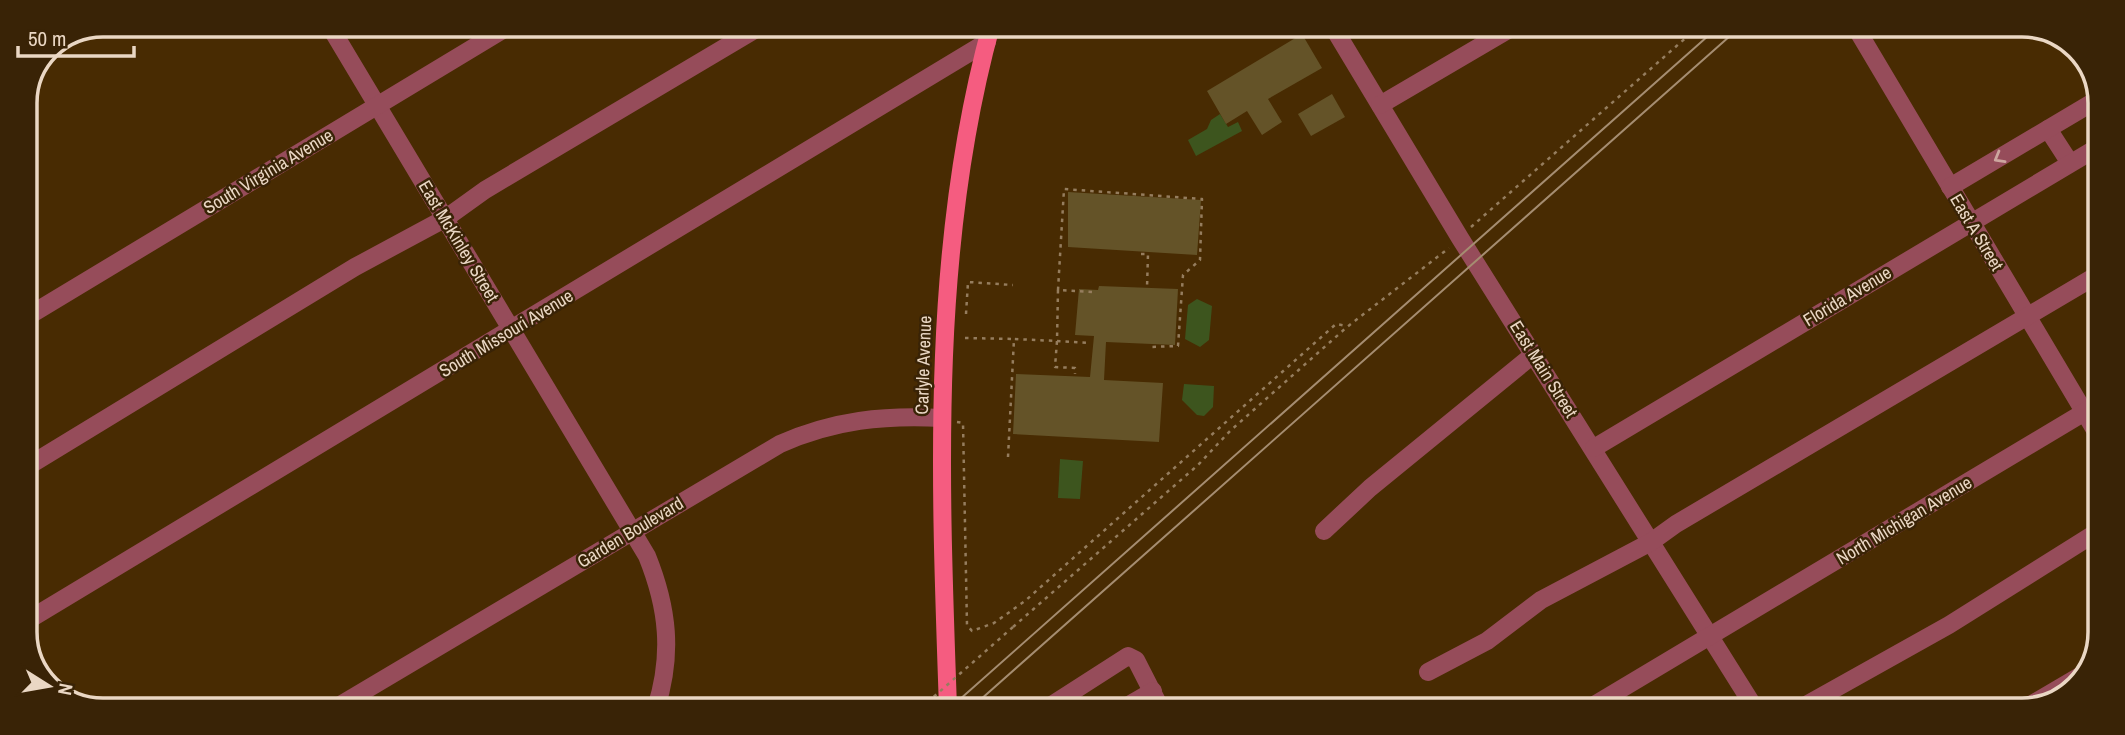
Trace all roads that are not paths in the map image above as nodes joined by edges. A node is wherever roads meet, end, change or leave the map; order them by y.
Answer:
1 (336, 37) edge
2 (492, 37) edge
3 (742, 37) edge
4 (984, 37) edge
5 (988, 37) edge
6 (1339, 37) edge
7 (1496, 37) edge
8 (1861, 37) edge
9 (1380, 105) junction
10 (2088, 105) edge
11 (375, 106) junction
12 (2048, 129) junction
13 (2088, 153) edge
14 (2070, 163) junction
15 (1950, 187) junction
16 (446, 218) junction
17 (1971, 222) junction
18 (2088, 281) edge
19 (37, 311) edge
20 (2027, 317) junction
21 (513, 329) junction
22 (1534, 354) junction
23 (2088, 404) edge
24 (2088, 410) edge
25 (942, 420) junction
26 (1594, 448) junction
27 (37, 461) edge
28 (632, 530) junction
29 (1324, 531) dead end
30 (2088, 538) edge
31 (1651, 542) junction
32 (37, 615) edge
33 (1710, 636) junction
34 (1428, 672) dead end
35 (1153, 691) junction
36 (352, 698) edge
37 (658, 698) edge
38 (948, 698) edge
39 (1063, 698) edge
40 (1142, 698) edge
41 (1156, 698) edge
42 (1606, 698) edge
43 (1749, 698) edge
44 (1818, 698) edge

1 - 11 street, East McKinley Street
2 - 11 street, South Virginia Avenue
3 - 16 street
4 - 21 street, South Missouri Avenue
5 - 25 main road, Carlyle Avenue
6 - 9 street, East Main Street
7 - 9 street
8 - 15 street, East A Street
9 - 22 street, East Main Street
10 - 12 street
11 - 16 street, East McKinley Street
11 - 19 street, South Virginia Avenue
12 - 14 street
12 -> 15 street
13 - 14 street, Florida Avenue
14 - 17 street, Florida Avenue
15 - 17 street, East A Street
16 - 21 street, East McKinley Street
16 - 27 street
17 - 20 street, East A Street
17 - 26 street, Florida Avenue
18 - 20 street
20 - 23 street, East A Street
20 - 31 street
21 - 28 street, East McKinley Street
21 - 32 street, South Missouri Avenue
22 - 26 street, East Main Street
22 - 29 street
24 - 33 street, North Michigan Avenue
25 - 28 street, Garden Boulevard
25 - 38 main road, Carlyle Avenue
26 - 31 street, East Main Street
28 - 36 street, Garden Boulevard
28 - 37 street, East McKinley Street
30 - 44 street
31 - 33 street, East Main Street
31 - 34 street
33 - 42 street, North Michigan Avenue
33 - 43 street, East Main Street
35 - 39 street
35 - 40 street
35 - 41 street

